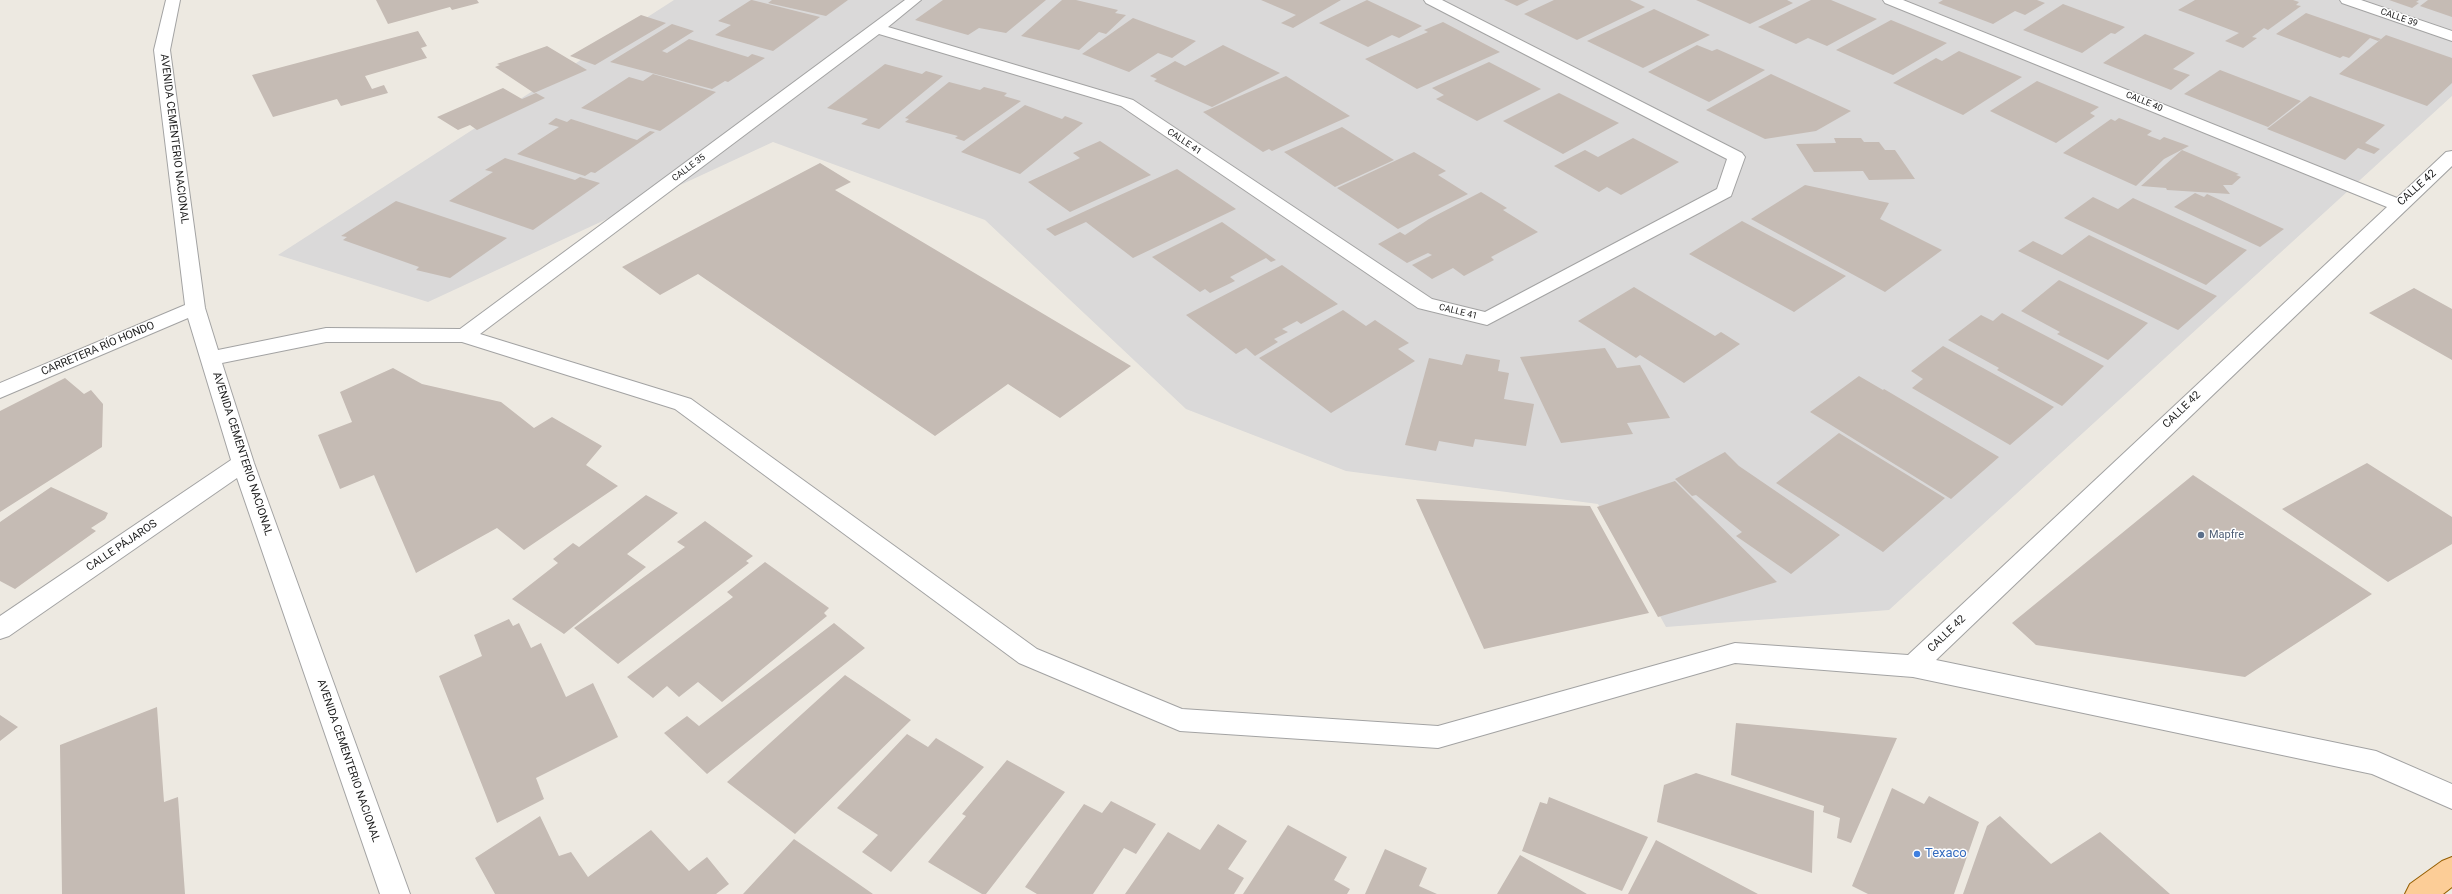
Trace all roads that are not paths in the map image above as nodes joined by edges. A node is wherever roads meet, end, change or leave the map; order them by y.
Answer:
1 (173, 0) edge
2 (914, 0) edge
3 (1431, 0) edge
4 (1890, 0) edge
5 (2347, 0) edge
6 (876, 28) junction
7 (2452, 36) edge
8 (2447, 167) edge
9 (2398, 205) junction
10 (195, 308) junction
11 (464, 336) junction
12 (211, 358) junction
13 (0, 391) edge
14 (243, 463) junction
15 (0, 629) edge
16 (1913, 666) junction
17 (2452, 797) edge
18 (2452, 870) edge
19 (394, 894) edge
20 (2420, 894) edge

1 - 10 street, AVENIDA CEMENTERIO NACIONAL
2 - 6 street, CALLE 35
3 - 6 street, CALLE 41
4 - 9 street, CALLE 40
5 - 7 street, CALLE 39
6 - 11 street, CALLE 35
8 - 9 street, CALLE 42
9 - 16 street, CALLE 42
10 - 12 street, AVENIDA CEMENTERIO NACIONAL
10 - 13 street, CARRETERA RÍO HONDO
11 - 12 street
11 - 16 street
12 - 14 street, AVENIDA CEMENTERIO NACIONAL
14 - 15 street, CALLE PÁJAROS
14 - 19 street, AVENIDA CEMENTERIO NACIONAL
16 - 17 street
18 - 20 main road

